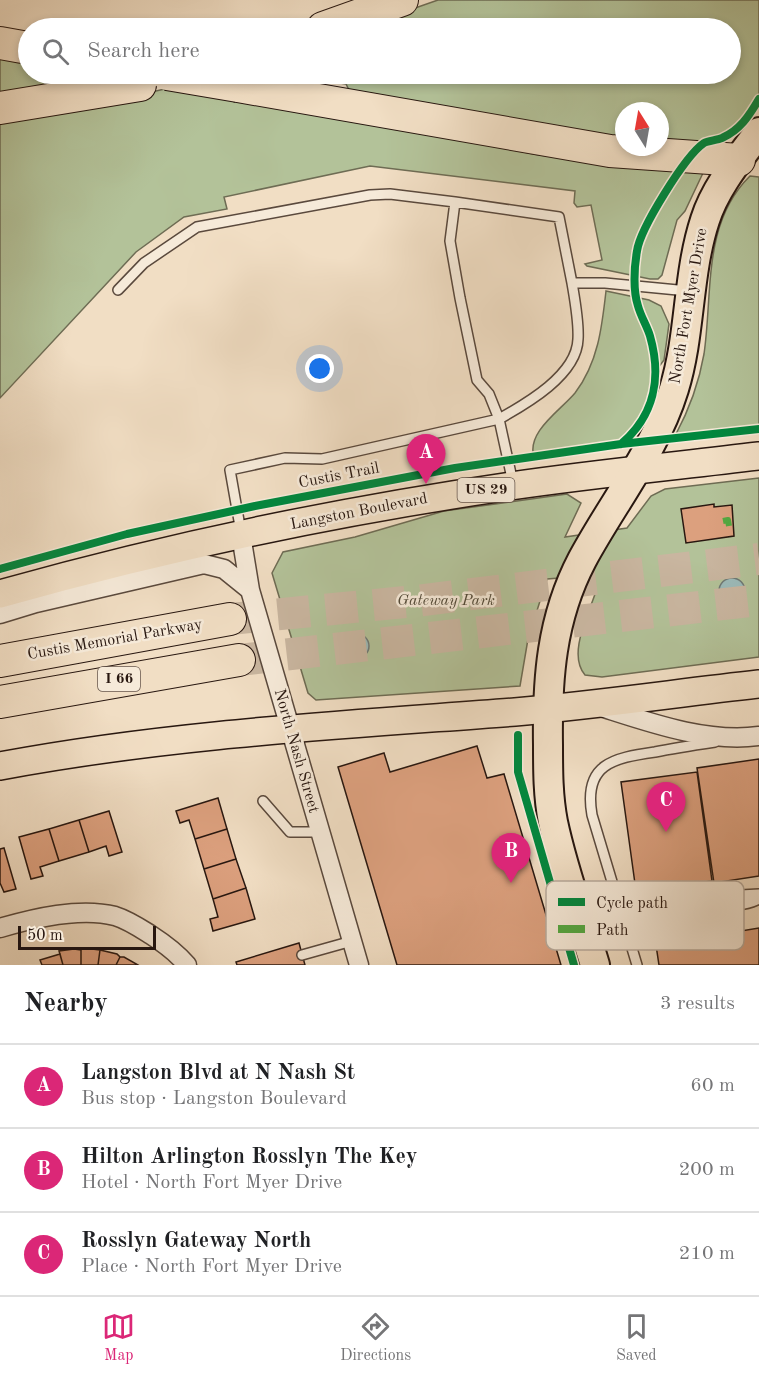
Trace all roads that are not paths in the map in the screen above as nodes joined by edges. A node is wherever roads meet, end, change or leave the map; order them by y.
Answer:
1 (402, 0) edge
2 (351, 18) edge
3 (0, 43) edge
4 (18, 46) edge
5 (127, 84) edge
6 (214, 84) edge
7 (0, 108) edge
8 (759, 132) edge
9 (749, 161) edge
10 (455, 202) junction
11 (572, 283) junction
12 (118, 290) dead end
13 (691, 291) junction
14 (499, 419) junction
15 (759, 456) edge
16 (635, 470) junction
17 (513, 486) junction
18 (241, 535) junction
19 (250, 590) junction
20 (0, 594) edge
21 (0, 614) edge
22 (230, 620) tunnel mouth
23 (239, 660) tunnel mouth
24 (0, 661) edge
25 (759, 684) edge
26 (0, 702) edge
27 (588, 703) junction
28 (547, 707) junction
29 (290, 728) junction
30 (759, 736) edge
31 (734, 740) junction
32 (0, 766) edge
33 (263, 801) dead end
34 (320, 832) junction
35 (570, 881) edge
36 (612, 881) edge
37 (759, 894) edge
38 (744, 895) edge
39 (759, 899) edge
40 (744, 904) edge
41 (0, 928) edge
42 (352, 941) junction
43 (591, 950) edge
44 (632, 950) edge
45 (302, 955) dead end
46 (187, 965) edge
47 (359, 965) edge
48 (595, 965) edge
49 (637, 965) edge

1 - 2 highway
3 - 4 highway
5 - 7 highway
6 - 9 highway, bridge
8 - 9 highway, North Fort Myer Drive
9 - 13 highway, North Fort Myer Drive
10 - 11 lane
10 - 12 lane
10 - 14 lane
11 - 13 lane
11 - 14 lane
13 - 16 highway, North Fort Myer Drive
14 - 17 lane
14 - 18 lane
15 - 16 main road, Langston Boulevard
16 - 17 main road, Langston Boulevard / US 29
16 - 28 highway, North Fort Myer Drive
17 - 18 main road, Langston Boulevard / US 29
18 - 19 street, North Nash Street
18 - 20 main road, Langston Boulevard / US 29
19 - 21 street
19 - 29 street, North Nash Street
22 - 24 highway, Custis Memorial Parkway
23 - 26 highway, I 66
25 - 27 main road
27 - 28 main road
27 - 31 street
28 - 29 main road
28 - 35 highway, North Fort Myer Drive
29 - 32 main road
29 - 34 street, North Nash Street
30 - 31 street
31 - 36 lane
33 - 34 lane
34 - 42 street, North Nash Street
37 - 38 lane
39 - 40 lane
41 - 46 street
42 - 45 lane
42 - 47 street, North Nash Street
43 - 48 highway, North Fort Myer Drive
44 - 49 lane

